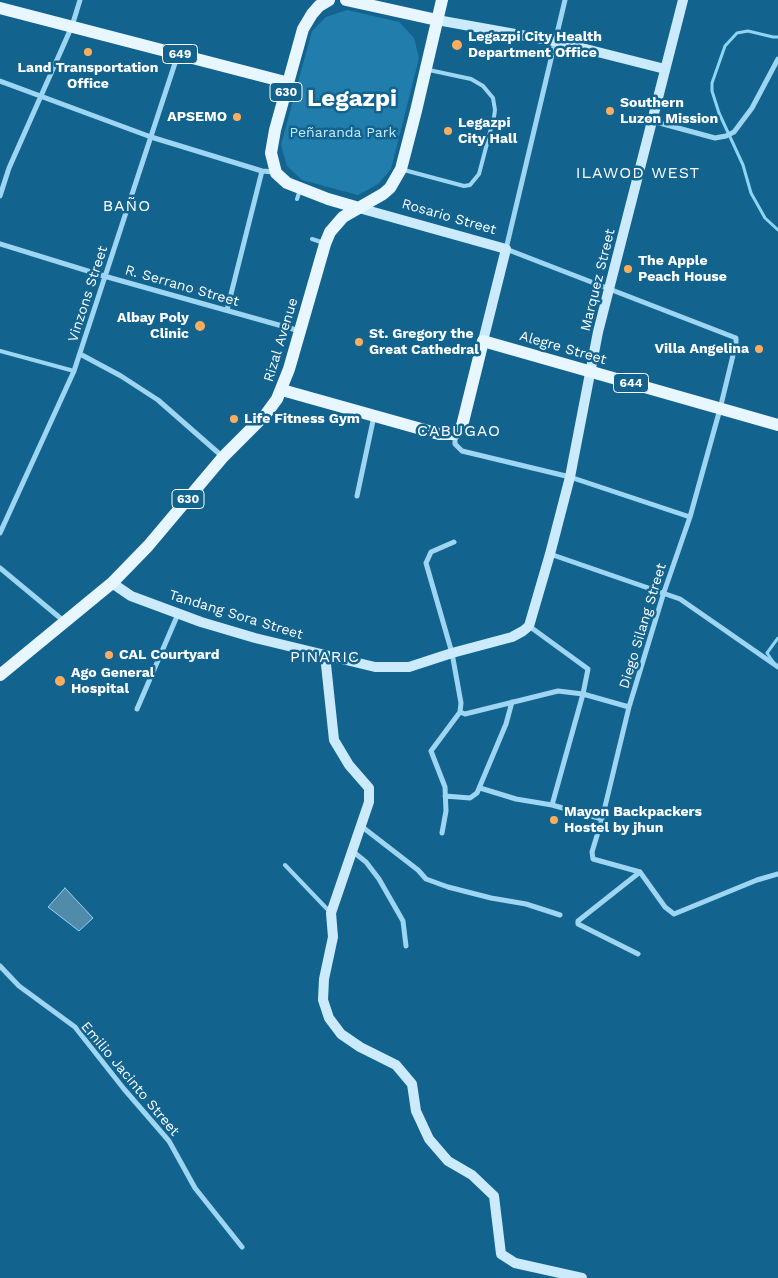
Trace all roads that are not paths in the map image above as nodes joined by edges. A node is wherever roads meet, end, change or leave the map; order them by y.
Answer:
1 (80, 0) edge
2 (314, 0) edge
3 (329, 0) edge
4 (346, 0) edge
5 (442, 0) edge
6 (564, 0) edge
7 (683, 0) edge
8 (0, 8) edge
9 (312, 14) junction
10 (437, 20) junction
11 (72, 26) junction
12 (554, 41) junction
13 (178, 54) junction
14 (778, 60) edge
15 (426, 69) junction
16 (665, 69) junction
17 (0, 81) edge
18 (289, 83) junction
19 (41, 97) junction
20 (651, 121) junction
21 (151, 137) junction
22 (401, 169) junction
23 (262, 171) junction
24 (276, 172) junction
25 (0, 196) edge
26 (359, 208) junction
27 (312, 239) dead end
28 (0, 244) edge
29 (325, 244) junction
30 (506, 249) junction
31 (104, 276) junction
32 (609, 290) junction
33 (227, 310) junction
34 (300, 331) junction
35 (736, 338) joint
36 (483, 341) junction
37 (0, 351) edge
38 (80, 354) junction
39 (74, 371) junction
40 (591, 372) junction
41 (282, 390) junction
42 (720, 409) junction
43 (374, 415) junction
44 (778, 425) edge
45 (454, 434) junction
46 (223, 457) junction
47 (570, 477) junction
48 (357, 496) dead end
49 (690, 517) junction
50 (0, 533) edge
51 (454, 542) dead end
52 (550, 554) junction
53 (0, 568) edge
54 (112, 583) junction
55 (664, 592) junction
56 (178, 613) junction
57 (67, 621) junction
58 (529, 626) junction
59 (452, 653) junction
60 (325, 655) junction
61 (778, 666) edge
62 (0, 675) edge
63 (583, 694) junction
64 (512, 702) junction
65 (630, 707) junction
66 (137, 709) dead end
67 (460, 712) junction
68 (480, 788) junction
69 (445, 796) junction
70 (552, 805) junction
71 (602, 819) junction
72 (360, 826) junction
73 (442, 833) dead end
74 (351, 850) junction
75 (285, 865) dead end
76 (640, 872) junction
77 (778, 874) edge
78 (331, 913) junction
79 (560, 915) dead end
80 (406, 946) dead end
81 (638, 954) dead end
82 (0, 966) edge
83 (242, 1247) dead end
84 (582, 1278) edge

1 - 11 street
2 - 9 street
3 - 9 main road, 630
4 - 10 main road
5 - 10 main road, Rizal Avenue / 630
6 - 12 street
7 - 16 street, Marquez Street
8 - 11 main road, 649
9 - 18 main road, 630
10 - 12 street
10 - 15 main road, Rizal Avenue / 630
11 - 13 main road, 649
11 - 19 street
12 - 16 street
12 - 30 street
13 - 18 main road, 649
13 - 21 street, Vinzons Street
14 - 20 street
15 - 22 main road, Rizal Avenue / 630
15 - 22 lane
16 - 20 street, Marquez Street
17 - 19 street
18 - 24 main road, 630
19 - 21 street
19 - 25 street
20 - 32 street, Marquez Street
21 - 23 street
21 - 31 street, Vinzons Street
22 - 26 main road, Rizal Avenue / 630
23 - 24 street
23 - 33 street
24 - 26 main road, Rosario Street
26 - 29 main road, Rizal Avenue / 630
26 - 30 street, Rosario Street
27 - 29 lane
28 - 31 street, R. Serrano Street
29 - 34 main road, Rizal Avenue / 630
30 - 32 street, Rosario Street
30 - 36 street
31 - 33 street, R. Serrano Street
31 - 38 street, Vinzons Street
32 - 35 street, Rosario Street
32 - 40 street, Marquez Street
33 - 34 street, R. Serrano Street
34 - 41 main road, Rizal Avenue / 630
35 - 42 street, Diego Silang Street
36 - 40 main road, Alegre Street / 644
36 - 45 main road
37 - 39 lane
38 - 39 street, Vinzons Street
38 - 46 street
39 - 50 street, Vinzons Street
40 - 42 main road, Alegre Street / 644
40 - 47 street, Marquez Street
41 - 43 main road
41 - 46 main road, Rizal Avenue / 630
42 - 44 main road, Alegre Street / 644
42 - 49 street, Diego Silang Street
43 - 45 main road
43 - 48 street
45 - 47 street
46 - 54 main road, Rizal Avenue / 630
47 - 49 street
47 - 52 street, Marquez Street
49 - 55 street, Diego Silang Street
51 - 59 street
52 - 55 street
52 - 58 street, Marquez Street
53 - 57 street
54 - 56 street, Tandang Sora Street
54 - 57 main road, Rizal Avenue / 630
55 - 61 street
55 - 65 street, Diego Silang Street
56 - 60 street, Tandang Sora Street
56 - 66 street
57 - 62 main road, Rizal Avenue / 630
58 - 59 street, Tandang Sora Street
58 - 63 street
59 - 60 street, Tandang Sora Street
59 - 67 street
60 - 72 street
63 - 64 street
63 - 65 street
63 - 70 street
64 - 67 street
64 - 68 street
65 - 71 street, Diego Silang Street
67 - 69 street
68 - 69 street
68 - 70 street
69 - 73 street
70 - 71 street
71 - 76 street, Diego Silang Street
72 - 74 street
72 - 79 street
74 - 78 street
74 - 80 street
75 - 78 lane
76 - 77 street
76 - 81 street
78 - 84 street
82 - 83 street, Emilio Jacinto Street

